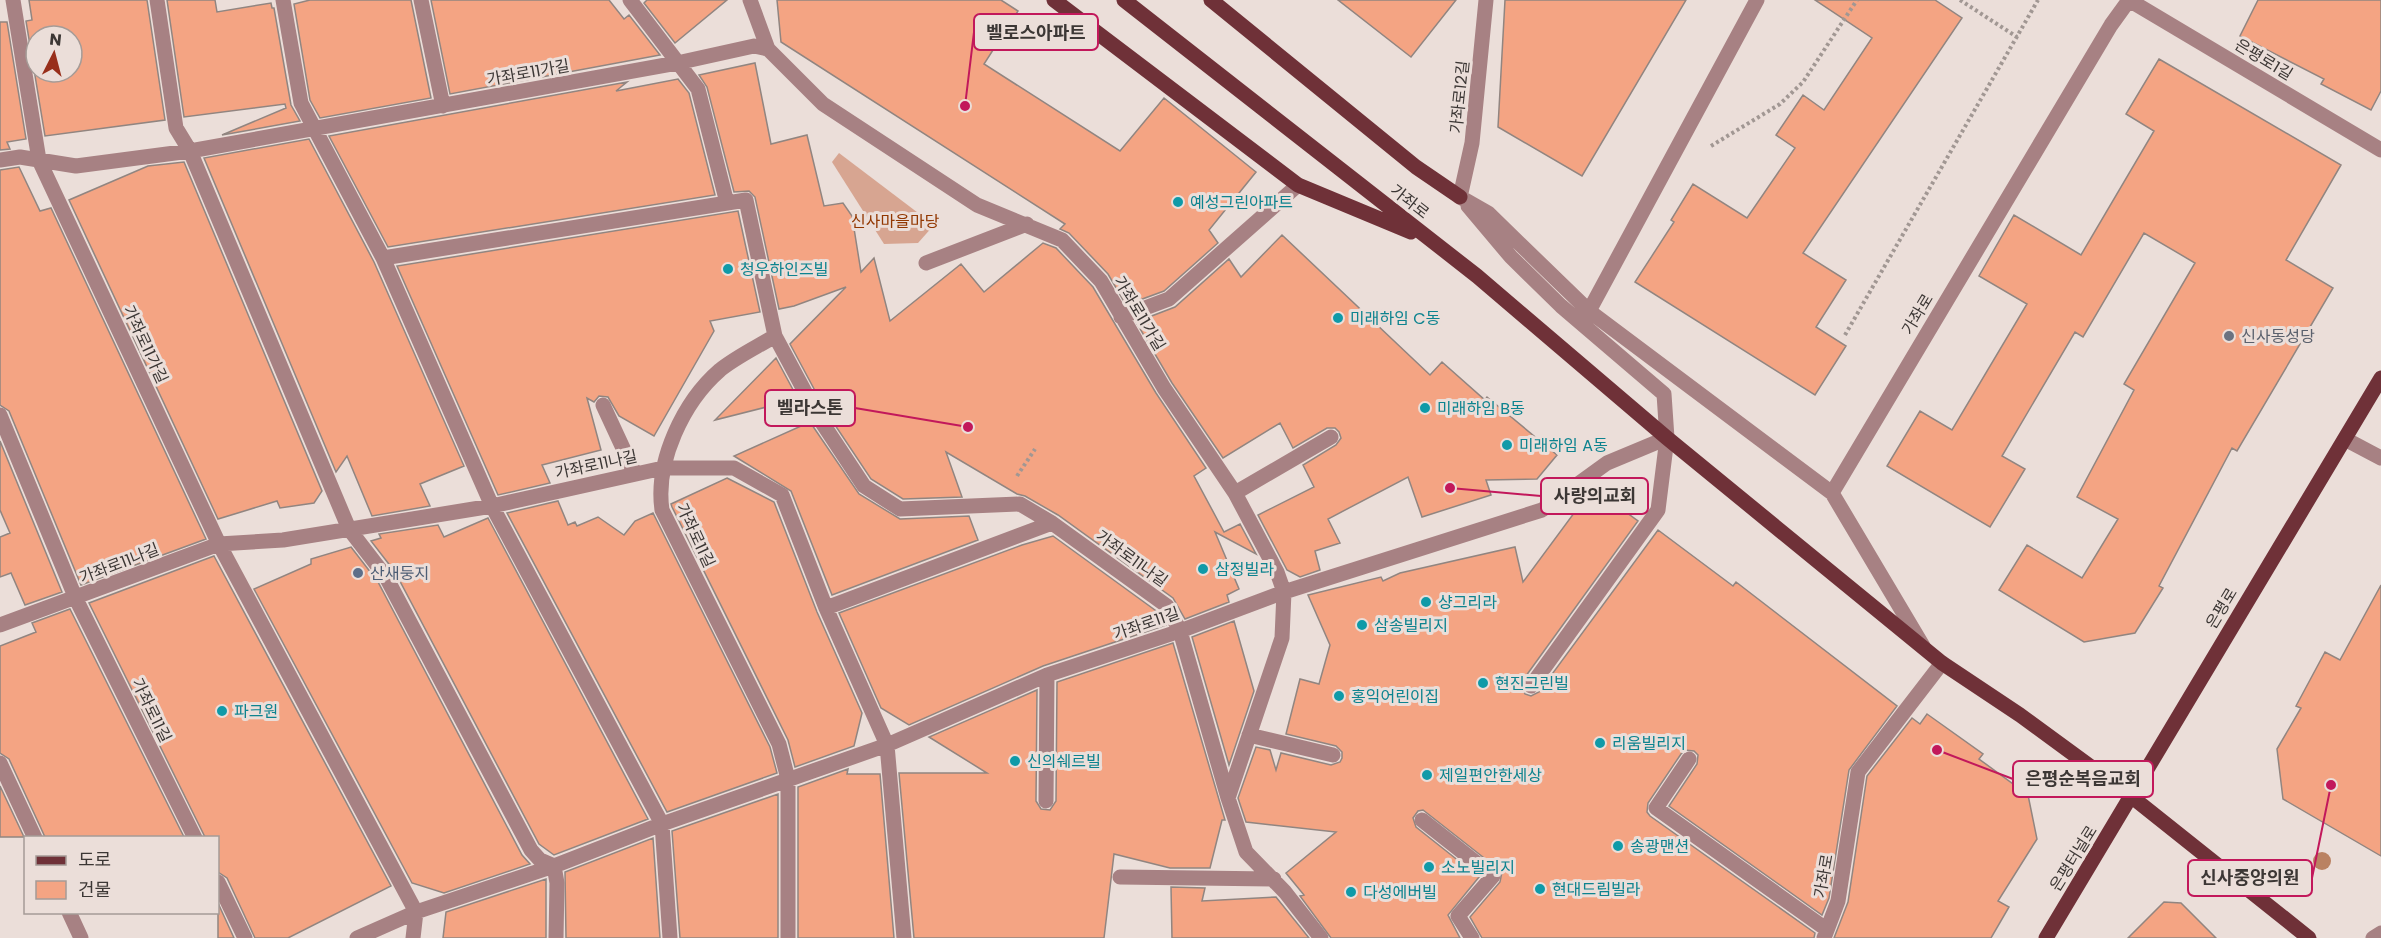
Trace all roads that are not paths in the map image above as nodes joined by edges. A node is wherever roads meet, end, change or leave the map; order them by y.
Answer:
1 (13, 0) edge
2 (157, 0) edge
3 (283, 0) edge
4 (421, 0) edge
5 (630, 0) edge
6 (750, 0) edge
7 (1054, 0) edge
8 (1124, 0) edge
9 (1211, 0) edge
10 (1486, 0) edge
11 (1757, 0) edge
12 (2129, 0) edge
13 (768, 49) junction
14 (677, 63) junction
15 (442, 106) junction
16 (315, 128) junction
17 (2381, 150) edge
18 (190, 152) junction
19 (0, 160) edge
20 (39, 160) junction
21 (1298, 185) junction
22 (1460, 197) junction
23 (727, 203) junction
24 (1027, 224) junction
25 (1430, 239) junction
26 (383, 258) junction
27 (926, 263) dead end
28 (1589, 311) junction
29 (1121, 317) junction
30 (775, 336) junction
31 (2381, 378) edge
32 (603, 405) dead end
33 (0, 415) edge
34 (1331, 437) dead end
35 (1667, 438) junction
36 (2345, 439) junction
37 (2381, 458) edge
38 (663, 468) junction
39 (635, 474) junction
40 (1235, 493) junction
41 (1832, 493) junction
42 (492, 506) junction
43 (1053, 523) junction
44 (349, 529) junction
45 (219, 544) junction
46 (1284, 592) junction
47 (76, 599) junction
48 (826, 608) junction
49 (0, 625) edge
50 (1180, 631) junction
51 (1924, 648) junction
52 (1942, 663) junction
53 (1047, 675) junction
54 (1531, 686) dead end
55 (1249, 735) junction
56 (887, 745) junction
57 (1333, 755) dead end
58 (1689, 759) dead end
59 (0, 763) edge
60 (788, 779) junction
61 (2132, 797) junction
62 (1228, 798) junction
63 (1046, 801) dead end
64 (1422, 820) dead end
65 (662, 824) junction
66 (34, 836) edge
67 (194, 836) edge
68 (554, 866) junction
69 (1120, 876) dead end
70 (1274, 879) junction
71 (219, 884) edge
72 (416, 912) junction
73 (70, 914) edge
74 (1825, 933) edge
75 (2381, 933) edge
76 (81, 938) edge
77 (245, 938) edge
78 (357, 938) edge
79 (413, 938) edge
80 (556, 938) edge
81 (670, 938) edge
82 (788, 938) edge
83 (904, 938) edge
84 (1321, 938) edge
85 (1472, 938) edge
86 (2046, 938) edge
87 (2309, 938) edge
88 (2373, 938) edge

1 - 20 street
2 - 18 street
3 - 16 street
4 - 15 street
5 - 14 street
6 - 13 street, 가좌로11가길
7 - 21 main road
8 - 25 main road, 가좌로
9 - 22 main road
10 - 22 street, 가좌로12길
11 - 28 street
12 - 17 street, 은평로1길
12 - 41 street, 가좌로
13 - 14 street, 가좌로11가길
13 - 24 street, 가좌로11가길
14 - 15 street, 가좌로11가길
14 - 23 street
15 - 16 street, 가좌로11가길
16 - 18 street, 가좌로11가길
16 - 26 street
18 - 20 street, 가좌로11가길
18 - 44 street
19 - 20 street, 가좌로11가길
20 - 45 street, 가좌로11가길
21 - 25 main road
21 - 29 street
22 - 28 street
22 - 35 street
23 - 26 street
23 - 30 street
24 - 27 street
24 - 29 street, 가좌로11가길
25 - 35 main road, 가좌로
26 - 42 street
28 - 41 street
29 - 40 street, 가좌로11가길
30 - 38 street, 가좌로11나길
30 - 43 street, 가좌로11나길
31 - 36 main road, 은평로
32 - 39 street
33 - 47 street
34 - 40 street
35 - 46 street, 가좌로11길
35 - 51 main road, 가좌로
35 - 54 street
36 - 37 street
36 - 61 main road, 은평로
38 - 39 street, 가좌로11나길
38 - 48 street
38 - 60 street, 가좌로11길
39 - 42 street, 가좌로11나길
40 - 46 street, 가좌로11가길
41 - 51 street, 가좌로
42 - 44 street, 가좌로11나길
42 - 65 street
43 - 48 street
43 - 50 street, 가좌로11나길
44 - 45 street, 가좌로11나길
44 - 68 street
45 - 47 street, 가좌로11나길
45 - 72 street
46 - 50 street, 가좌로11길
46 - 55 street
47 - 49 street, 가좌로11나길
47 - 67 street, 가좌로11길
48 - 56 street
50 - 53 street, 가좌로11길
50 - 62 street, 가좌로11나길
51 - 52 main road, 가좌로
52 - 61 main road, 가좌로
52 - 74 street, 가좌로
53 - 56 street, 가좌로11길
53 - 63 street
55 - 57 street
55 - 62 street
56 - 60 street, 가좌로11길
56 - 83 street
58 - 74 street, 가좌로
59 - 66 street
60 - 65 street, 가좌로11길
60 - 82 street, 가좌로11길
61 - 86 main road, 은평터널로
61 - 87 main road, 가좌로
62 - 70 street
64 - 85 street
65 - 68 street, 가좌로11길
65 - 81 street
68 - 72 street, 가좌로11길
68 - 80 street
69 - 70 street
70 - 84 street
71 - 77 street
72 - 78 street, 가좌로11길
72 - 79 street
73 - 76 street
75 - 88 street

